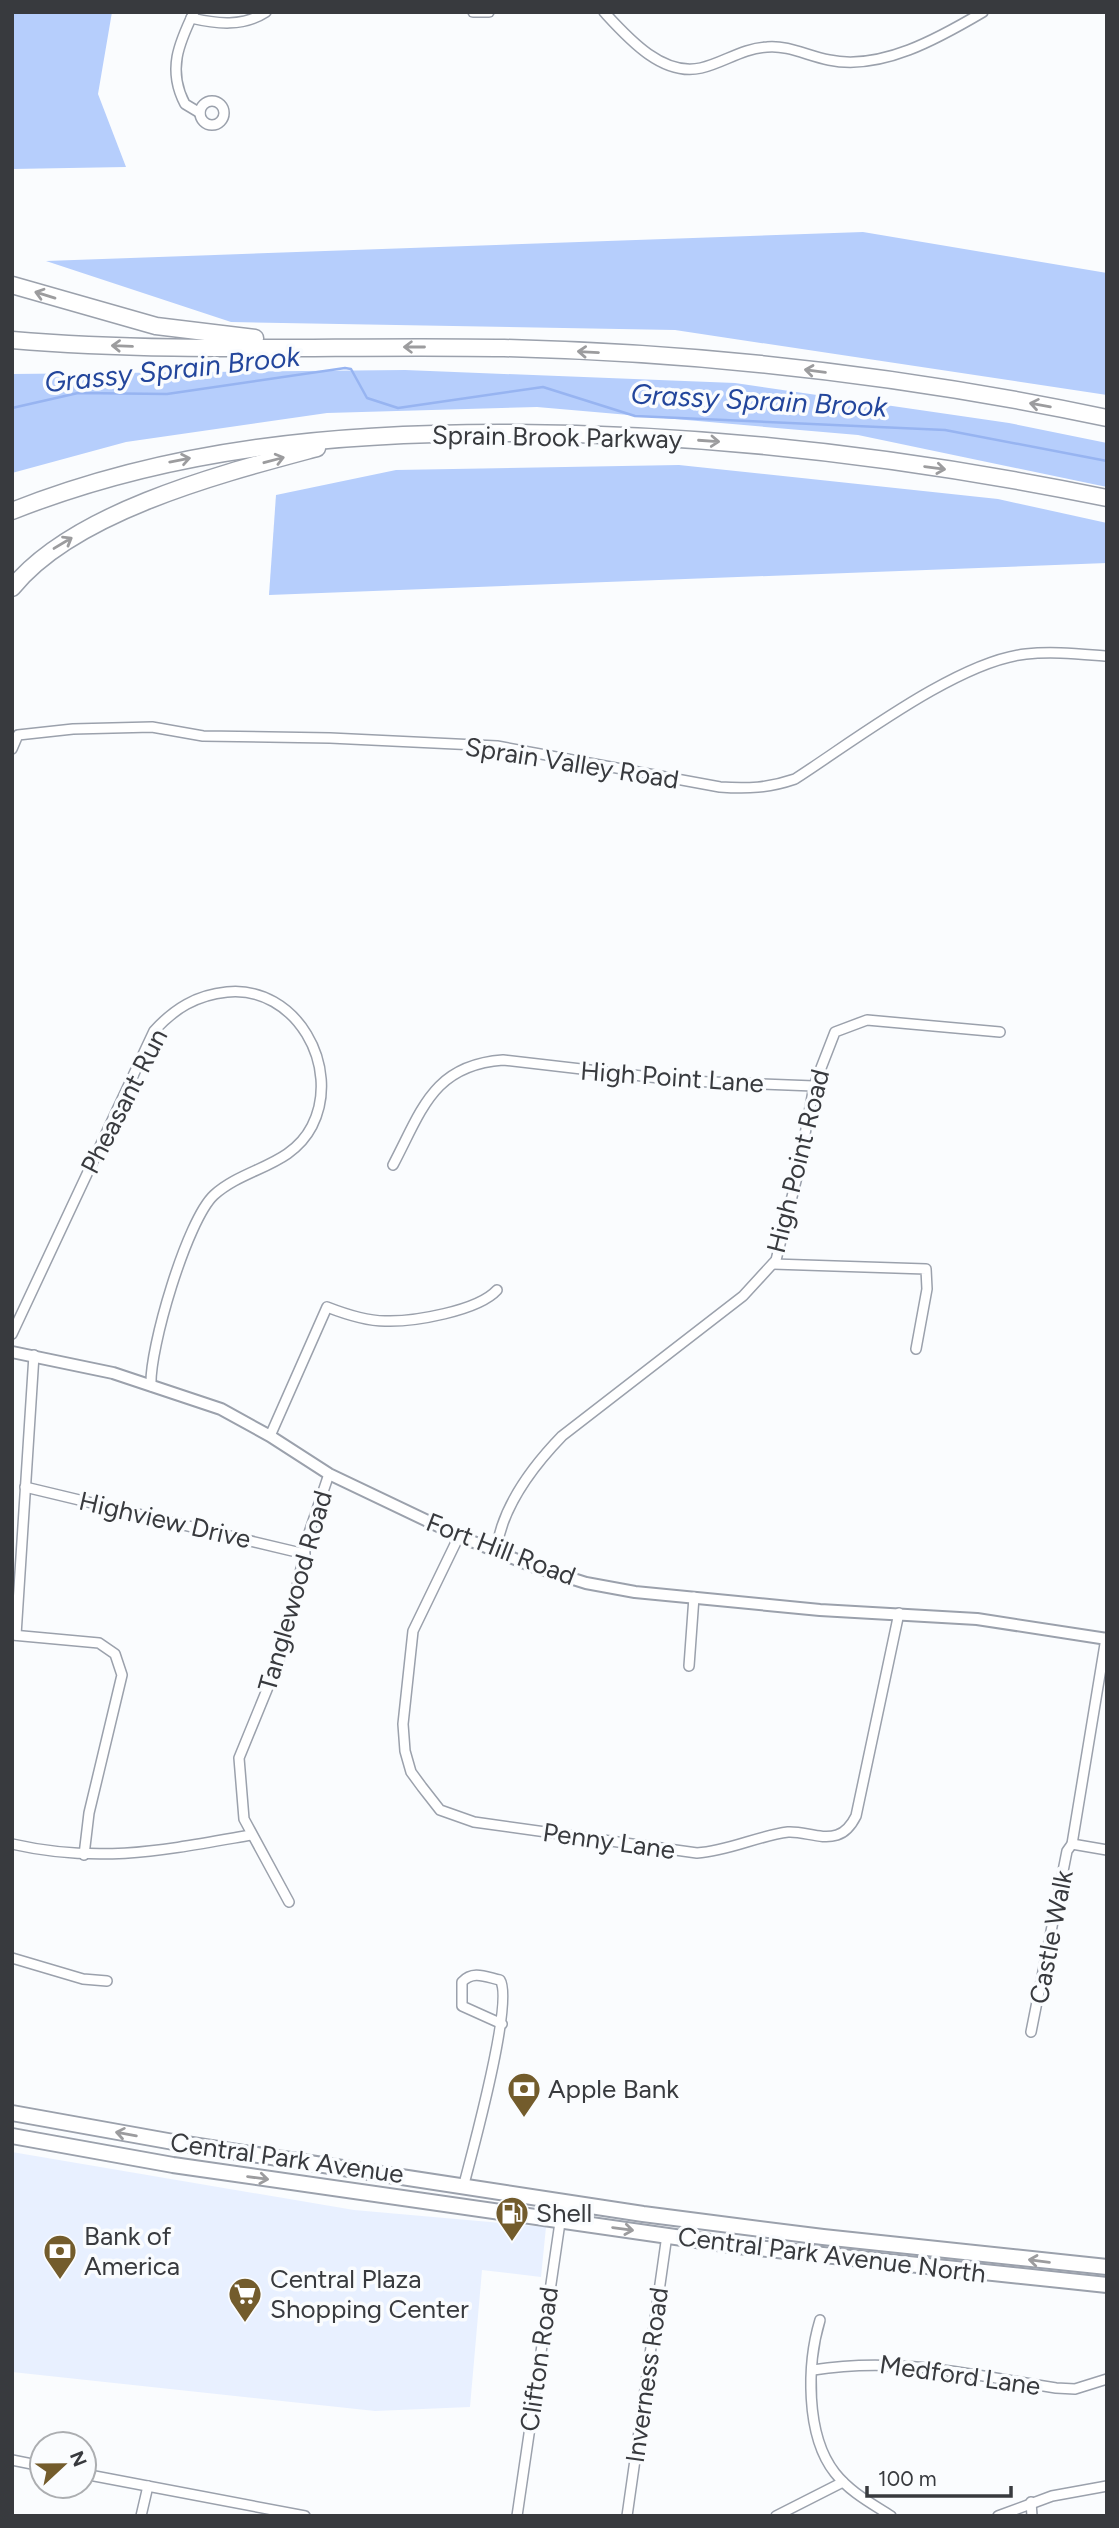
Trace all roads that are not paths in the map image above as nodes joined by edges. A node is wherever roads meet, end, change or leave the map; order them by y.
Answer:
1 (265, 12) edge
2 (473, 12) edge
3 (489, 12) edge
4 (604, 12) edge
5 (983, 12) edge
6 (193, 15) edge
7 (200, 113) dead end
8 (12, 285) edge
9 (12, 340) edge
10 (362, 347) junction
11 (1107, 418) edge
12 (358, 438) junction
13 (1107, 498) edge
14 (12, 511) edge
15 (12, 588) edge
16 (1107, 656) edge
17 (12, 749) edge
18 (1000, 1032) dead end
19 (814, 1086) junction
20 (393, 1165) dead end
21 (773, 1264) junction
22 (497, 1290) dead end
23 (12, 1334) edge
24 (916, 1349) dead end
25 (12, 1352) edge
26 (34, 1355) junction
27 (151, 1385) junction
28 (270, 1436) junction
29 (329, 1474) junction
30 (24, 1487) junction
31 (459, 1536) junction
32 (496, 1551) junction
33 (305, 1554) junction
34 (694, 1597) junction
35 (899, 1613) junction
36 (14, 1635) edge
37 (1106, 1639) edge
38 (689, 1666) dead end
39 (251, 1835) junction
40 (12, 1844) edge
41 (1072, 1844) junction
42 (1107, 1850) edge
43 (83, 1855) junction
44 (289, 1902) dead end
45 (12, 1958) edge
46 (107, 1981) dead end
47 (502, 2024) junction
48 (1031, 2032) dead end
49 (12, 2113) edge
50 (12, 2136) edge
51 (194, 2145) junction
52 (191, 2168) junction
53 (464, 2185) junction
54 (562, 2202) junction
55 (558, 2219) junction
56 (667, 2235) junction
57 (1107, 2267) edge
58 (1107, 2285) edge
59 (820, 2320) dead end
60 (813, 2370) junction
61 (1107, 2379) edge
62 (98, 2477) edge
63 (843, 2482) junction
64 (148, 2486) junction
65 (1107, 2486) edge
66 (1031, 2502) junction
67 (301, 2515) edge
68 (141, 2516) edge
69 (517, 2516) edge
70 (627, 2516) edge
71 (776, 2516) edge
72 (891, 2516) edge
73 (998, 2516) edge
74 (1032, 2516) edge

1 - 6 street
2 - 3 street
4 - 5 street
6 - 7 street
10 -> 8 highway
10 -> 9 highway
11 -> 10 highway
12 -> 13 highway, Sprain Brook Parkway
14 -> 12 highway, Sprain Brook Parkway
15 -> 12 highway
16 - 17 street, Sprain Valley Road
18 - 19 street, High Point Road
19 - 20 street, High Point Lane
19 - 21 street, High Point Road
21 - 24 street
21 - 32 street, High Point Road
22 - 28 street
23 - 27 street, Pheasant Run
25 - 26 street, Fort Hill Road
26 - 27 street, Fort Hill Road
26 - 30 street
27 - 28 street, Fort Hill Road
28 - 29 street, Fort Hill Road
29 - 31 street, Fort Hill Road
29 - 33 street, Tanglewood Road
30 - 33 street, Highview Drive
30 - 36 street
31 - 32 street, Fort Hill Road
31 - 35 street, Penny Lane
32 - 34 street, Fort Hill Road
33 - 39 street, Tanglewood Road
34 - 35 street, Fort Hill Road
34 - 38 street
35 - 37 street, Fort Hill Road
36 - 43 street
37 - 41 street, Castle Walk
39 - 43 street
39 - 44 street, Tanglewood Road
40 - 43 street
41 - 42 street, Castle Walk
41 - 48 street, Castle Walk
45 - 46 street
47 - 47 street
47 - 53 street
51 -> 49 main road, Central Park Avenue
50 - 52 main road, Central Park Avenue
51 - 52 street
51 - 53 main road, Central Park Avenue
52 -> 55 main road, Central Park Avenue
53 - 54 main road, Central Park Avenue
54 - 55 street, Clifton Road
57 -> 54 main road, Central Park Avenue
55 -> 56 main road, Central Park Avenue North
55 - 69 street, Clifton Road
56 - 58 main road, Central Park Avenue North
56 - 70 street, Inverness Road
59 - 60 street
60 - 61 street, Medford Lane
60 - 63 street
62 - 64 street
63 - 71 street
63 - 72 street
64 - 67 street
64 - 68 street
65 - 66 street
66 - 73 street
66 - 74 street

